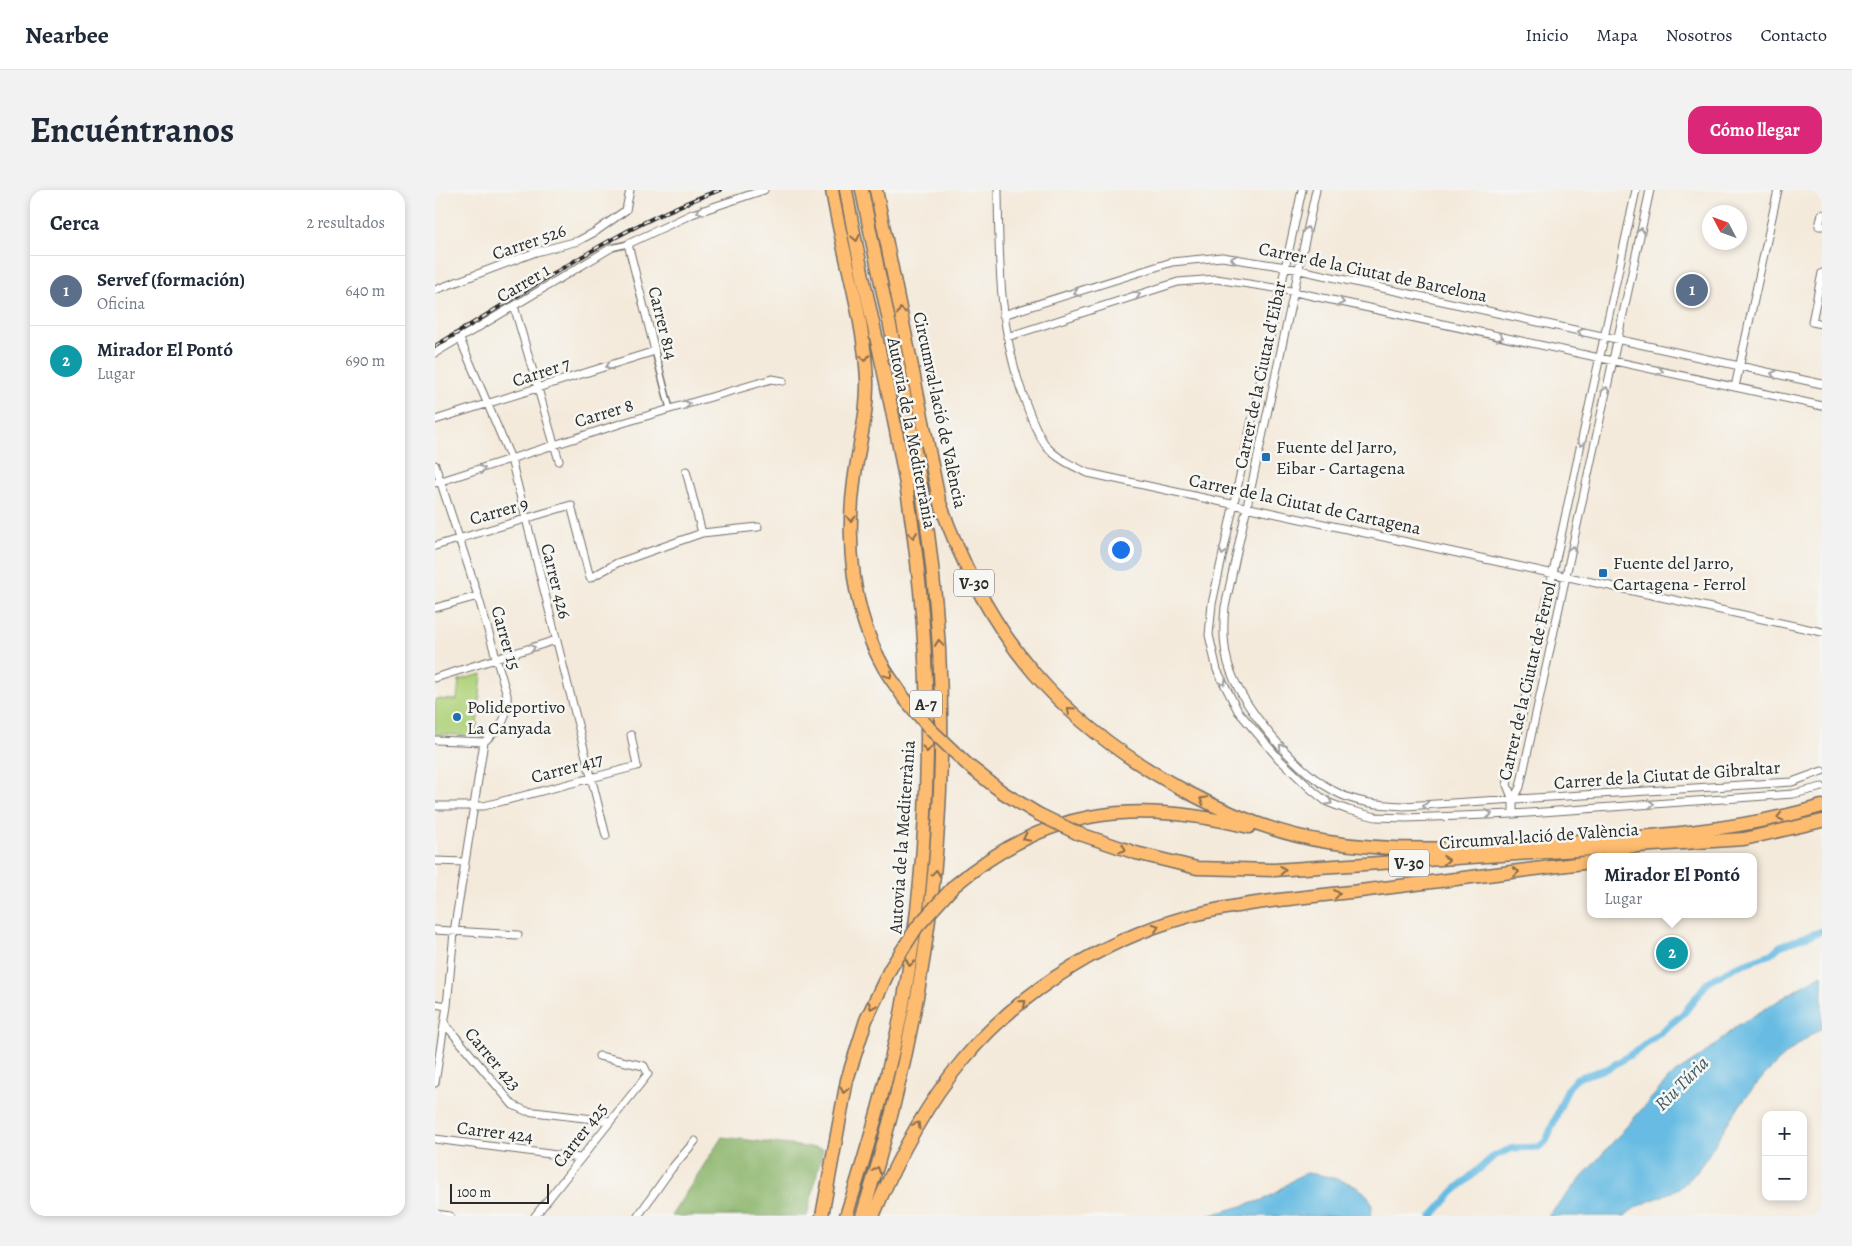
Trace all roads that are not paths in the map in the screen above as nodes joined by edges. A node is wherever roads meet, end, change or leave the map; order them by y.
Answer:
1 (630, 190) edge
2 (764, 190) edge
3 (832, 190) edge
4 (846, 190) edge
5 (862, 190) edge
6 (876, 190) edge
7 (999, 190) edge
8 (1302, 190) edge
9 (1316, 190) edge
10 (1635, 190) edge
11 (1650, 190) edge
12 (1777, 190) edge
13 (1822, 214) edge
14 (1822, 226) edge
15 (628, 244) junction
16 (611, 248) joint
17 (1285, 267) junction
18 (1298, 270) junction
19 (1822, 273) edge
20 (1281, 289) junction
21 (435, 290) edge
22 (1293, 292) junction
23 (514, 306) junction
24 (1003, 315) junction
25 (1822, 324) edge
26 (1007, 337) junction
27 (1604, 337) junction
28 (460, 339) junction
29 (1617, 340) junction
30 (655, 351) junction
31 (435, 353) edge
32 (1599, 358) junction
33 (1613, 361) junction
34 (1739, 366) junction
35 (783, 381) dead end
36 (1822, 384) edge
37 (1735, 387) junction
38 (538, 388) junction
39 (488, 404) junction
40 (1822, 406) edge
41 (670, 409) junction
42 (435, 420) edge
43 (554, 444) junction
44 (511, 460) junction
45 (559, 461) dead end
46 (435, 465) edge
47 (686, 471) dead end
48 (438, 482) edge
49 (1234, 504) junction
50 (1247, 507) junction
51 (526, 520) junction
52 (758, 527) dead end
53 (702, 533) junction
54 (460, 539) junction
55 (435, 546) edge
56 (1553, 573) junction
57 (1566, 576) junction
58 (478, 596) junction
59 (435, 608) edge
60 (1822, 632) edge
61 (556, 640) junction
62 (497, 660) junction
63 (435, 678) edge
64 (631, 735) dead end
65 (435, 740) edge
66 (485, 742) junction
67 (1822, 771) edge
68 (590, 778) junction
69 (1822, 787) edge
70 (1513, 800) junction
71 (435, 806) edge
72 (1822, 806) edge
73 (475, 807) junction
74 (1513, 814) junction
75 (1822, 821) edge
76 (1281, 832) junction
77 (606, 836) dead end
78 (1744, 839) junction
79 (1665, 853) edge
80 (435, 861) edge
81 (465, 862) junction
82 (1587, 862) edge
83 (435, 930) edge
84 (454, 932) junction
85 (518, 936) dead end
86 (435, 1004) edge
87 (447, 1006) junction
88 (445, 1024) junction
89 (599, 1056) dead end
90 (436, 1061) edge
91 (435, 1082) edge
92 (610, 1121) junction
93 (435, 1139) edge
94 (695, 1141) dead end
95 (580, 1158) junction
96 (435, 1214) edge
97 (450, 1216) edge
98 (535, 1216) edge
99 (638, 1216) edge
100 (822, 1216) edge
101 (846, 1216) edge
102 (862, 1216) edge
103 (873, 1216) edge

1 - 21 street, Carrer 526
2 -> 15 street
3 -> 78 highway, Circumval·lació de València / V-30, bridge
4 -> 101 highway, Autovia de la Mediterrània / A-7
102 -> 5 highway, Autovia de la Mediterrània / A-7
76 -> 6 highway, Circumval·lació de València / V-30
7 - 24 street, Carrer de la Ciutat de Cartagena
8 - 17 street, Carrer de la Ciutat d'Eibar
18 -> 9 street, Carrer de la Ciutat d'Eibar
10 - 27 street, Carrer de la Ciutat de Ferrol
29 -> 11 street, Carrer de la Ciutat de Ferrol
12 - 34 street
13 - 14 street
15 - 16 street, Carrer 1
15 - 30 street, Carrer 814
16 - 23 street, Carrer 1
17 - 18 street, Carrer de la Ciutat de Barcelona
17 - 20 street, Carrer de la Ciutat d'Eibar
17 -> 24 street, Carrer de la Ciutat de Barcelona
18 - 22 street, Carrer de la Ciutat d'Eibar
27 -> 18 street, Carrer de la Ciutat de Barcelona
19 - 25 street
20 - 22 street, Carrer de la Ciutat de Barcelona
26 -> 20 street, Carrer de la Ciutat de Barcelona
20 - 49 street, Carrer de la Ciutat d'Eibar
22 -> 32 street, Carrer de la Ciutat de Barcelona
22 - 50 street, Carrer de la Ciutat d'Eibar
23 - 28 street, Carrer 1
23 - 38 street
24 - 26 street, Carrer de la Ciutat de Cartagena
26 - 49 street, Carrer de la Ciutat de Cartagena
27 - 29 street, Carrer de la Ciutat de Barcelona
27 - 32 street, Carrer de la Ciutat de Ferrol
28 - 31 street, Carrer 1
28 - 39 street, Carrer 426
29 - 33 street, Carrer de la Ciutat de Ferrol
29 - 34 street, Carrer de la Ciutat de Barcelona
30 -> 38 street, Carrer 7
30 - 41 street, Carrer 814
32 - 33 street, Carrer de la Ciutat de Barcelona
32 -> 56 street, Carrer de la Ciutat de Ferrol
33 -> 37 street, Carrer de la Ciutat de Barcelona
57 -> 33 street, Carrer de la Ciutat de Ferrol
36 -> 34 street, Carrer de la Ciutat de Barcelona
34 - 37 street
41 -> 35 street, Carrer 8
37 - 40 street, Carrer de la Ciutat de Barcelona
38 - 39 street, Carrer 7
38 - 43 street
39 - 42 street, Carrer 7
39 - 44 street, Carrer 426
41 - 43 street, Carrer 8
43 - 44 street, Carrer 8
43 - 45 street
48 -> 44 street, Carrer 8
44 - 51 street, Carrer 426
46 - 48 street, Carrer 15
47 - 53 street
48 - 54 street, Carrer 15
49 - 50 street, Carrer de la Ciutat de Cartagena
49 -> 74 street, Carrer de la Ciutat de Gibraltar
50 - 56 street, Carrer de la Ciutat de Cartagena
70 -> 50 street, Carrer de la Ciutat de Gibraltar
51 - 53 street, Carrer 9
51 - 54 street, Carrer 9
51 - 61 street, Carrer 426
52 - 53 street
54 - 55 street, Carrer 9
54 - 58 street, Carrer 15
56 - 57 street, Carrer de la Ciutat de Cartagena
56 - 70 street, Carrer de la Ciutat de Ferrol
57 - 60 street, Carrer de la Ciutat de Cartagena
57 - 70 street, Carrer de la Ciutat de Ferrol
58 - 59 street
58 - 62 street, Carrer 15
62 -> 61 street
61 - 68 street, Carrer 426
62 - 63 street
62 - 66 street, Carrer 15
64 - 68 street, Carrer 417
65 - 66 street
66 - 73 street
67 - 70 street, Carrer de la Ciutat de Gibraltar
68 - 73 street, Carrer 417
68 - 77 street, Carrer 426
74 -> 69 street, Carrer de la Ciutat de Gibraltar
70 - 74 street
71 - 73 street, Carrer 417
72 -> 76 highway, Circumval·lació de València / V-30
73 - 81 street
75 - 78 highway, Circumval·lació de València / V-30
76 -> 100 highway, bridge
78 - 79 highway
80 - 81 street
81 - 84 street
103 -> 82 highway
83 - 84 street
84 - 85 street
84 - 87 street
86 - 87 street
87 - 88 street
88 - 90 street
88 - 92 street, Carrer 423
89 - 92 street, Carrer 425
90 - 91 street
92 - 95 street, Carrer 425
93 - 95 street, Carrer 424
94 - 99 street
95 - 98 street, Carrer 425
96 - 97 street

